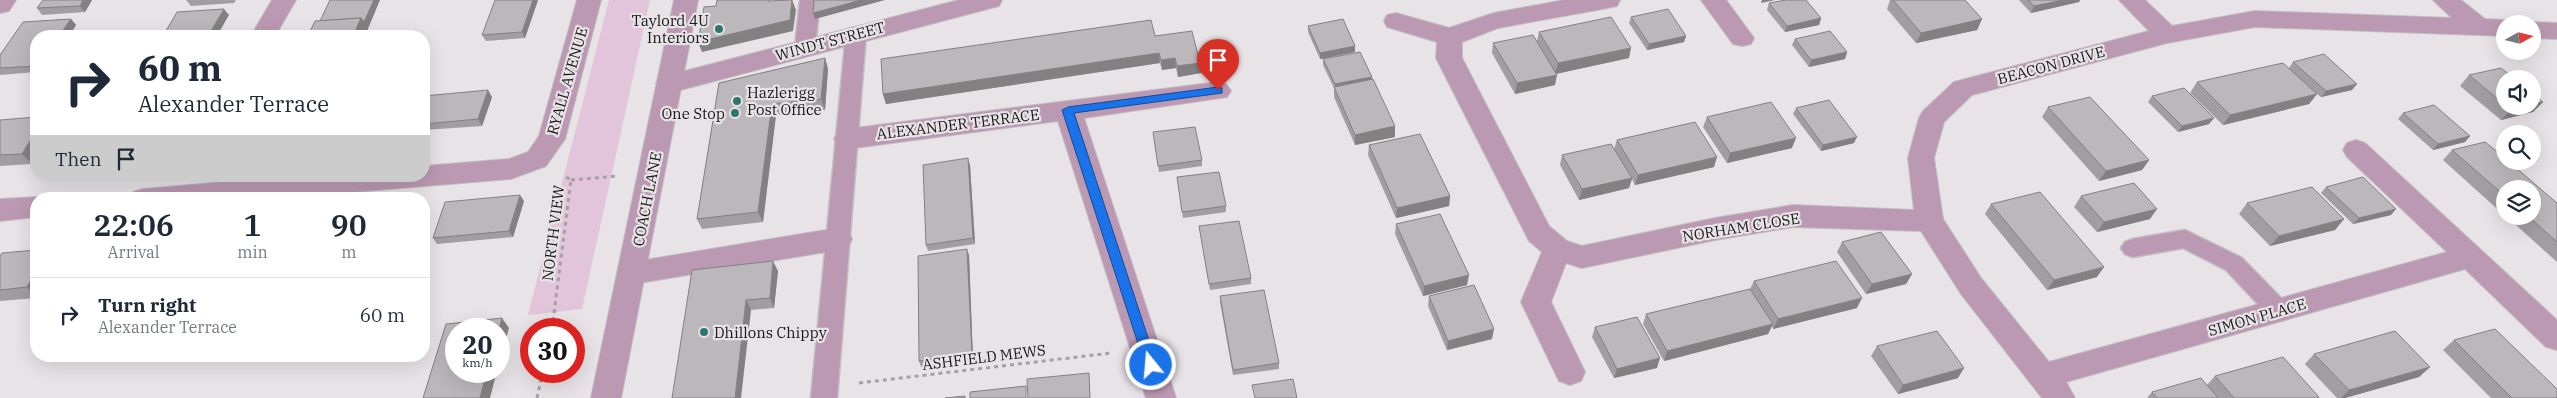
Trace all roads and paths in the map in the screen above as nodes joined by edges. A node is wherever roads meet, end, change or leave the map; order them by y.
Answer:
1 (4, 0) edge
2 (284, 0) edge
3 (589, 0) edge
4 (686, 0) edge
5 (810, 0) edge
6 (990, 0) edge
7 (1608, 0) edge
8 (1713, 0) edge
9 (2131, 0) edge
10 (2445, 0) edge
11 (0, 5) edge
12 (1396, 21) dead end
13 (2479, 27) junction
14 (2496, 28) edge
15 (267, 30) edge
16 (2541, 30) edge
17 (2557, 31) edge
18 (856, 34) junction
19 (2167, 35) junction
20 (1450, 37) junction
21 (1742, 38) dead end
22 (805, 47) junction
23 (669, 84) junction
24 (1218, 90) dead end
25 (1068, 110) junction
26 (847, 139) junction
27 (2356, 150) dead end
28 (537, 159) junction
29 (652, 173) junction
30 (430, 175) edge
31 (571, 180) junction
32 (277, 182) edge
33 (180, 186) edge
34 (163, 192) edge
35 (30, 208) edge
36 (0, 210) edge
37 (1929, 221) junction
38 (838, 239) junction
39 (2133, 248) dead end
40 (1557, 249) junction
41 (2470, 257) junction
42 (632, 273) junction
43 (2280, 311) junction
44 (553, 318) edge
45 (2557, 338) edge
46 (1146, 349) junction
47 (1570, 372) dead end
48 (540, 383) edge
49 (2052, 387) edge
50 (824, 392) edge
51 (537, 398) edge
52 (606, 398) edge
53 (1161, 398) edge

1 - 11 street
2 - 15 street
3 - 28 street, RYALL AVENUE
4 - 23 street, COACH LANE
5 - 22 lane
6 - 18 street, WINDT STREET
7 - 20 street
8 - 21 street
9 - 19 street
10 - 13 street
12 - 20 street
13 - 14 street, BEACON DRIVE
13 - 19 street, BEACON DRIVE
16 - 17 street
18 - 22 street, WINDT STREET
18 - 26 lane
19 - 37 street, BEACON DRIVE
20 - 40 street, NORHAM CLOSE
22 - 23 street, WINDT STREET
23 - 29 street, COACH LANE
24 - 25 street, ALEXANDER TERRACE
25 - 26 street, ALEXANDER TERRACE
25 - 46 street
26 - 38 lane
27 - 41 street
28 - 30 street
28 - 31 path, NORTH VIEW
29 - 31 path
29 - 42 street, COACH LANE
31 - 44 path, NORTH VIEW
32 - 33 street
33 - 34 street
35 - 36 street
37 - 40 street, NORHAM CLOSE
37 - 49 street, BEACON DRIVE
38 - 42 street
38 - 50 lane
39 - 43 lane
40 - 47 street
41 - 43 street, SIMON PLACE
41 - 45 street
42 - 52 street, COACH LANE
43 - 49 street, SIMON PLACE
46 - 50 path, ASHFIELD MEWS
46 - 53 street
48 - 51 path

